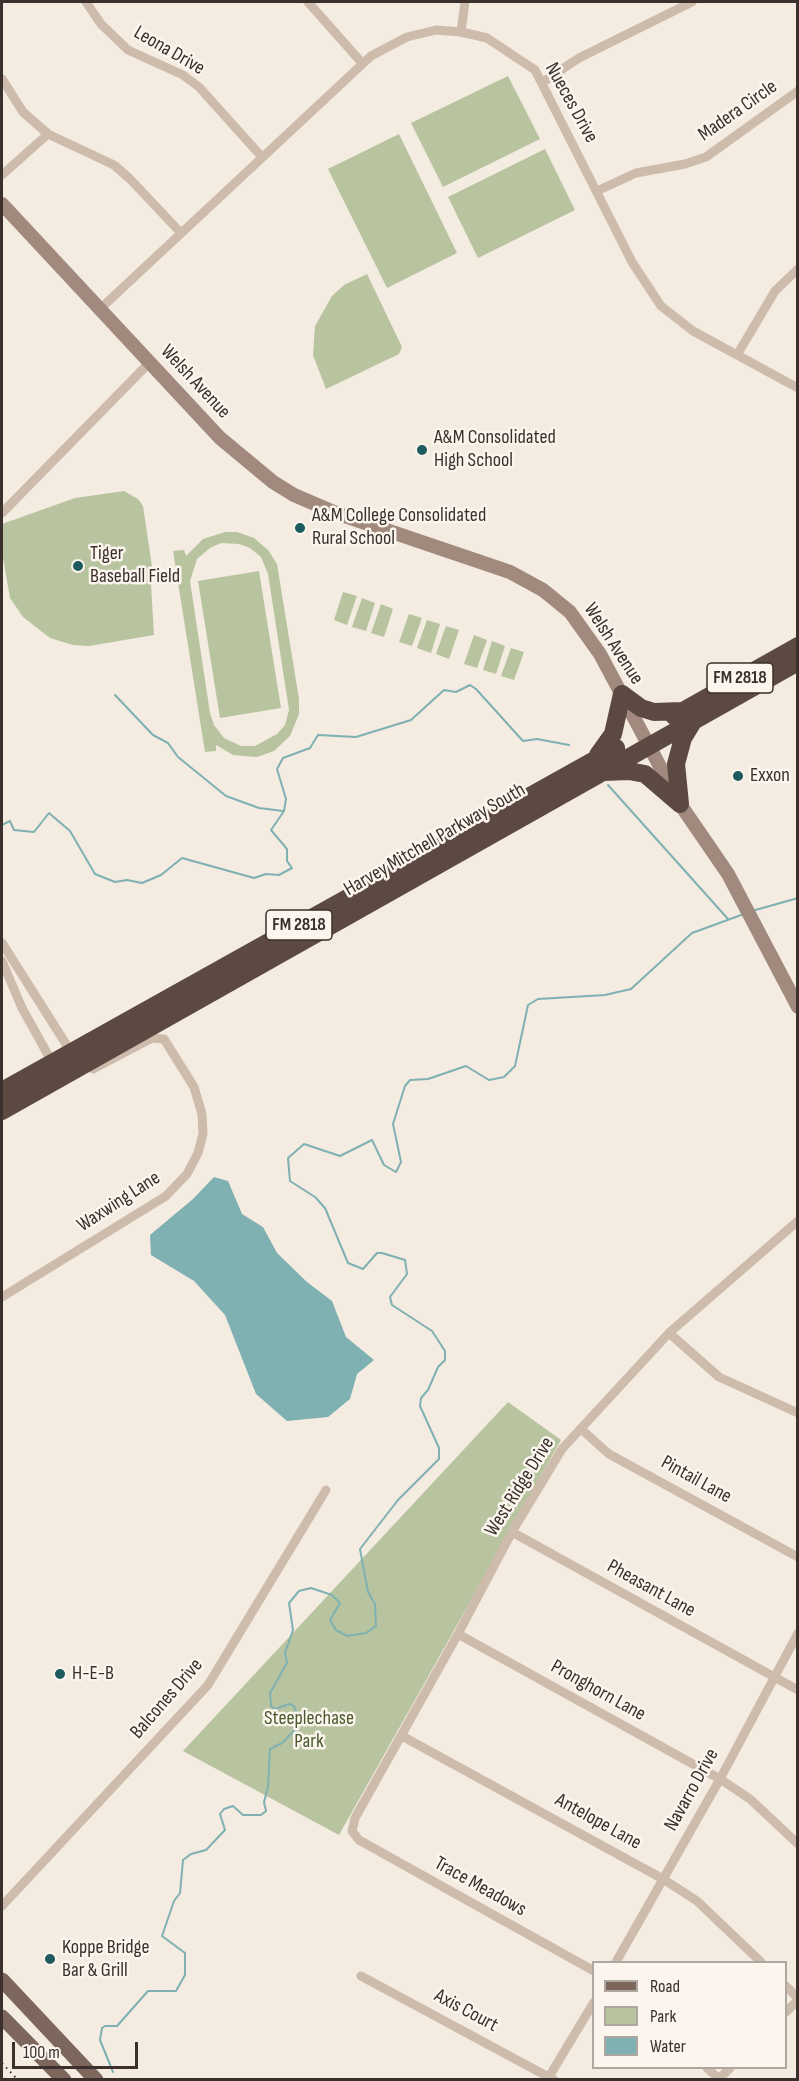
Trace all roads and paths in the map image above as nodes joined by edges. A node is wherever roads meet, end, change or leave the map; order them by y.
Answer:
1 (86, 2) edge
2 (308, 2) edge
3 (465, 2) edge
4 (692, 2) edge
5 (462, 32) junction
6 (362, 63) junction
7 (2, 79) edge
8 (543, 82) junction
9 (798, 91) edge
10 (48, 134) junction
11 (261, 156) junction
12 (2, 175) edge
13 (597, 191) junction
14 (2, 204) edge
15 (181, 233) junction
16 (798, 269) edge
17 (99, 309) junction
18 (737, 355) junction
19 (150, 363) junction
20 (798, 388) edge
21 (2, 513) edge
22 (798, 646) edge
23 (798, 662) edge
24 (622, 694) junction
25 (688, 715) junction
26 (647, 738) junction
27 (596, 766) junction
28 (680, 804) junction
29 (2, 944) edge
30 (2, 961) edge
31 (798, 1007) edge
32 (172, 1016) junction
33 (164, 1039) junction
34 (70, 1052) junction
35 (52, 1062) junction
36 (43, 1089) junction
37 (2, 1091) edge
38 (2, 1111) edge
39 (798, 1221) edge
40 (2, 1297) edge
41 (669, 1333) junction
42 (798, 1413) edge
43 (581, 1429) junction
44 (326, 1490) dead end
45 (512, 1532) junction
46 (798, 1557) edge
47 (798, 1633) edge
48 (458, 1634) junction
49 (773, 1677) junction
50 (798, 1690) edge
51 (402, 1736) junction
52 (720, 1779) junction
53 (352, 1831) joint
54 (798, 1844) edge
55 (663, 1879) junction
56 (2, 1906) edge
57 (617, 1961) edge
58 (760, 1961) edge
59 (592, 1970) edge
60 (361, 1976) dead end
61 (2, 1980) edge
62 (787, 1987) edge
63 (798, 1999) edge
64 (592, 2005) edge
65 (787, 2011) edge
66 (2, 2017) edge
67 (550, 2078) edge
68 (64, 2079) edge
69 (96, 2079) edge

1 - 11 street, Leona Drive
2 - 6 street
3 - 5 street
4 - 8 street
5 - 6 street, Nueces Drive
5 - 8 street, Nueces Drive
6 - 11 street, Nueces Drive
7 - 10 street
8 - 13 street, Nueces Drive
9 - 13 street, Madera Circle
10 - 12 street
10 - 15 street
11 - 15 street, Nueces Drive
13 - 18 street, Nueces Drive
14 - 17 main road, Welsh Avenue
15 - 17 street, Nueces Drive
16 - 18 street
17 - 19 main road, Welsh Avenue
18 - 20 street, Nueces Drive
19 - 21 street
19 - 24 main road, Welsh Avenue
22 - 25 highway, Harvey Mitchell Parkway South / FM 2818
23 - 25 highway, Harvey Mitchell Parkway South / FM 2818
24 - 25 highway
24 - 26 main road, Welsh Avenue
24 - 27 highway
25 - 26 highway, Harvey Mitchell Parkway South / FM 2818
25 - 28 highway
26 - 27 highway, Harvey Mitchell Parkway South / FM 2818
26 - 28 main road, Welsh Avenue
27 - 28 highway
27 - 32 highway, Harvey Mitchell Parkway South / FM 2818
27 - 34 highway, Harvey Mitchell Parkway South / FM 2818
28 - 31 main road, Welsh Avenue
29 - 34 street
30 - 35 street
32 - 33 street
32 - 36 highway, Harvey Mitchell Parkway South / FM 2818
33 - 36 street
33 - 40 street, Waxwing Lane
34 - 35 highway, Harvey Mitchell Parkway South / FM 2818
35 - 37 highway, Harvey Mitchell Parkway South / FM 2818
36 - 38 highway, Harvey Mitchell Parkway South / FM 2818
39 - 41 street, West Ridge Drive
41 - 42 street
41 - 43 street, West Ridge Drive
43 - 45 street, West Ridge Drive
43 - 46 street, Pintail Lane
44 - 56 street, Balcones Drive
45 - 48 street, West Ridge Drive
45 - 49 street, Pheasant Lane
47 - 49 street, Navarro Drive
48 - 51 street, West Ridge Drive
48 - 52 street, Pronghorn Lane
49 - 50 street, Pheasant Lane
49 - 52 street, Navarro Drive
51 - 53 street, West Ridge Drive
51 - 55 street, Antelope Lane
52 - 54 street, Pronghorn Lane
52 - 55 street, Navarro Drive
53 - 59 street, Trace Meadows
55 - 57 street, Navarro Drive
55 - 58 street, Antelope Lane
60 - 67 street, Axis Court
61 - 69 main road
62 - 63 street
63 - 65 street
64 - 67 street
66 - 68 main road

